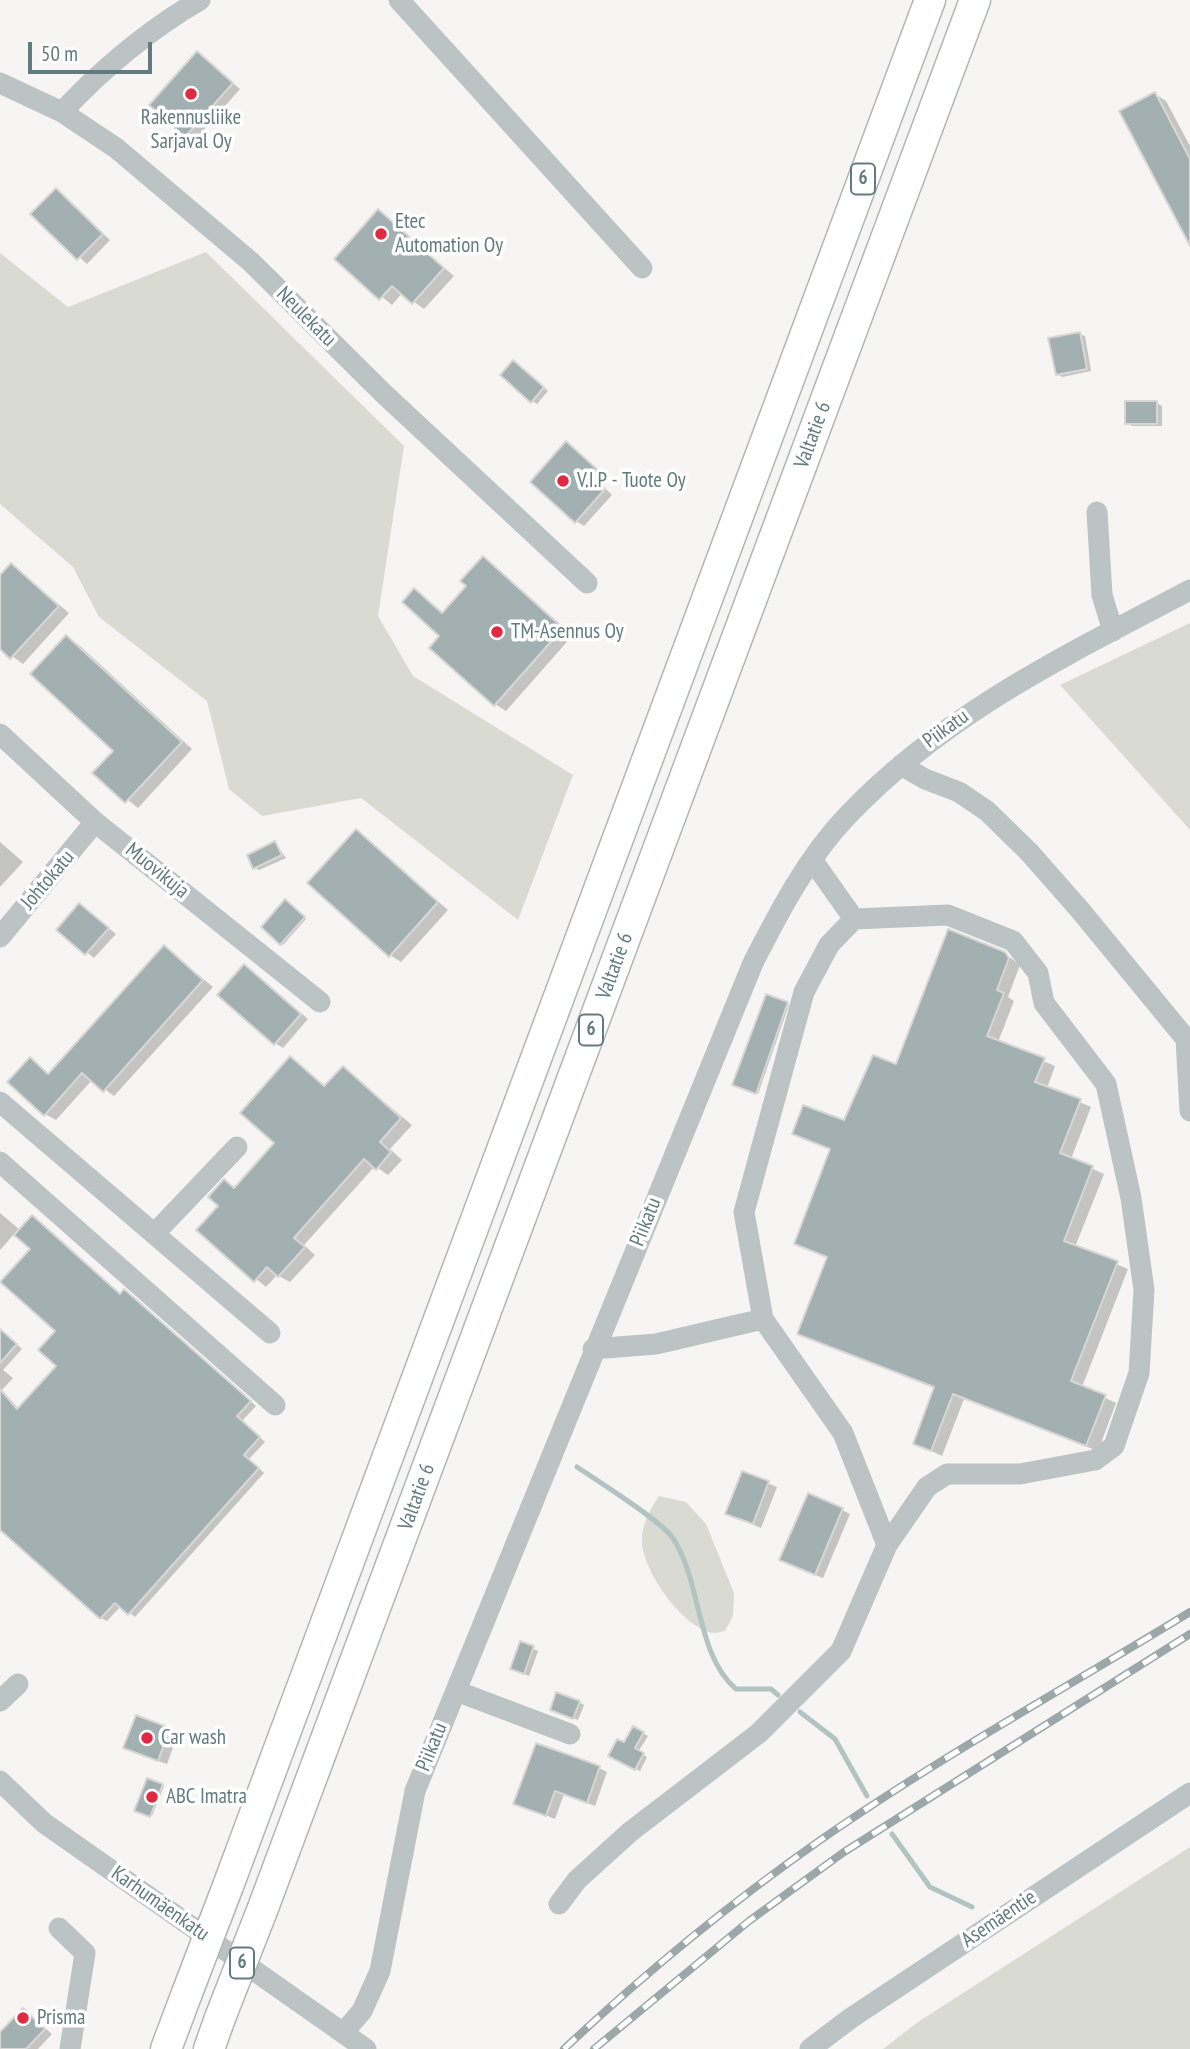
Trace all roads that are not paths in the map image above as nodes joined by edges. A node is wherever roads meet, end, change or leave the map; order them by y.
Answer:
1 (200, 0) edge
2 (399, 0) edge
3 (930, 0) edge
4 (975, 0) edge
5 (0, 83) edge
6 (62, 112) junction
7 (642, 268) dead end
8 (1097, 512) dead end
9 (587, 583) dead end
10 (1190, 590) edge
11 (1113, 631) junction
12 (0, 734) edge
13 (901, 765) junction
14 (95, 822) junction
15 (813, 861) junction
16 (854, 919) junction
17 (0, 937) edge
18 (320, 1002) dead end
19 (0, 1102) edge
20 (1190, 1111) edge
21 (237, 1147) dead end
22 (0, 1162) edge
23 (155, 1233) junction
24 (764, 1319) junction
25 (270, 1332) dead end
26 (593, 1349) junction
27 (275, 1405) dead end
28 (887, 1545) junction
29 (18, 1684) dead end
30 (456, 1691) junction
31 (0, 1701) edge
32 (570, 1734) dead end
33 (0, 1781) edge
34 (1190, 1793) edge
35 (0, 1796) edge
36 (24, 1807) junction
37 (559, 1904) dead end
38 (59, 1928) dead end
39 (344, 2032) junction
40 (69, 2049) edge
41 (166, 2049) edge
42 (209, 2049) edge
43 (366, 2049) edge
44 (810, 2049) edge

1 - 6 street
2 - 7 street
3 - 41 highway, Valtatie 6 / 6, bridge
4 - 42 highway, Valtatie 6 / 6, bridge
5 - 6 street, Neulekatu
6 - 9 street, Neulekatu
8 - 11 street
10 - 11 street, Piikatu
11 - 13 street, Piikatu
12 - 14 street, Muovikuja
13 - 15 street, Piikatu
13 - 20 street
14 - 17 street, Johtokatu
14 - 18 street, Muovikuja
15 - 16 street
15 - 26 street, Piikatu
16 - 24 street
16 - 28 street
19 - 23 street
21 - 23 street
22 - 27 street
23 - 25 street
24 - 26 street
24 - 28 street
26 - 30 street, Piikatu
28 - 37 street
29 - 31 street
30 - 32 street
30 - 39 street, Piikatu
33 - 36 street, Karhumäenkatu
34 - 44 street, Asemäentie
35 - 36 street, Karhumäenkatu
36 - 39 street, Karhumäenkatu
38 - 40 street
39 - 43 street, Karhumäenkatu

